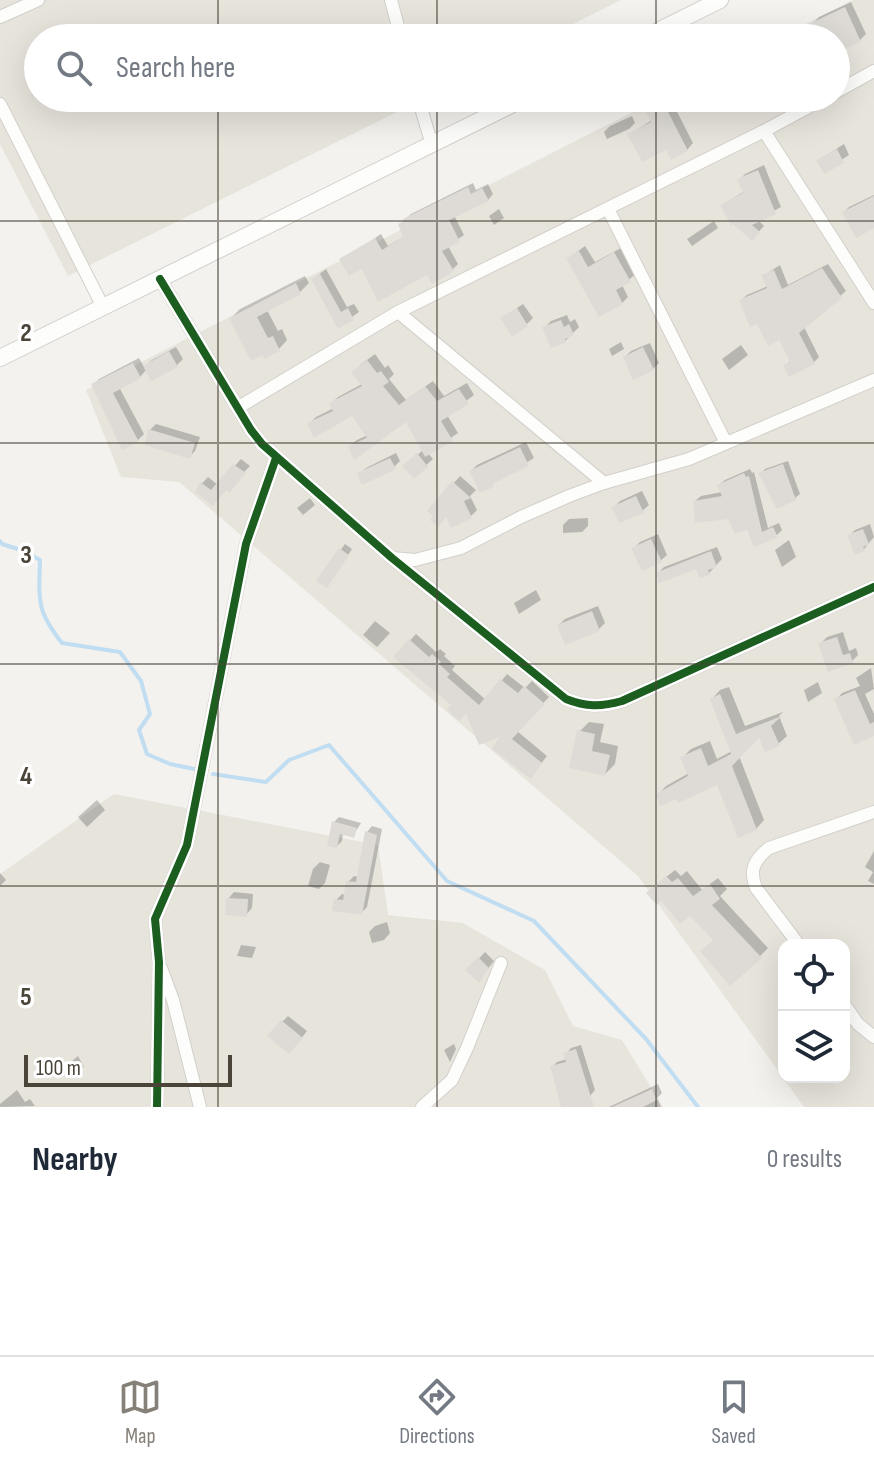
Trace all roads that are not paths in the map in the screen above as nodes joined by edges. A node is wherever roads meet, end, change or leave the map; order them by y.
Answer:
1 (38, 0) edge
2 (391, 0) edge
3 (720, 0) edge
4 (0, 17) edge
5 (397, 24) edge
6 (672, 24) edge
7 (874, 71) edge
8 (850, 84) edge
9 (0, 104) edge
10 (422, 112) edge
11 (497, 112) edge
12 (799, 112) edge
13 (764, 131) junction
14 (432, 145) junction
15 (608, 209) junction
16 (160, 279) junction
17 (874, 303) edge
18 (103, 307) junction
19 (398, 312) junction
20 (0, 358) edge
21 (874, 380) edge
22 (239, 407) junction
23 (726, 443) junction
24 (276, 458) junction
25 (604, 483) junction
26 (392, 558) junction
27 (874, 587) edge
28 (874, 812) edge
29 (794, 939) edge
30 (159, 962) junction
31 (501, 963) dead end
32 (849, 1011) edge
33 (874, 1037) edge
34 (157, 1107) edge
35 (200, 1107) edge
36 (422, 1107) edge

1 - 4 street
2 - 5 street
3 - 6 street
7 - 8 street
9 - 18 street
10 - 14 street
11 - 14 street
12 - 13 street
13 - 15 street
13 - 17 street
14 - 16 street
15 - 19 street
15 - 23 street
16 - 18 street
16 - 22 street
18 - 20 street
19 - 22 street
19 - 25 street
21 - 23 street
22 - 24 street
23 - 25 street
24 - 26 street
24 - 30 street
25 - 26 street
26 - 27 street
28 - 29 street
30 - 34 street
30 - 35 street
31 - 36 street
32 - 33 street

